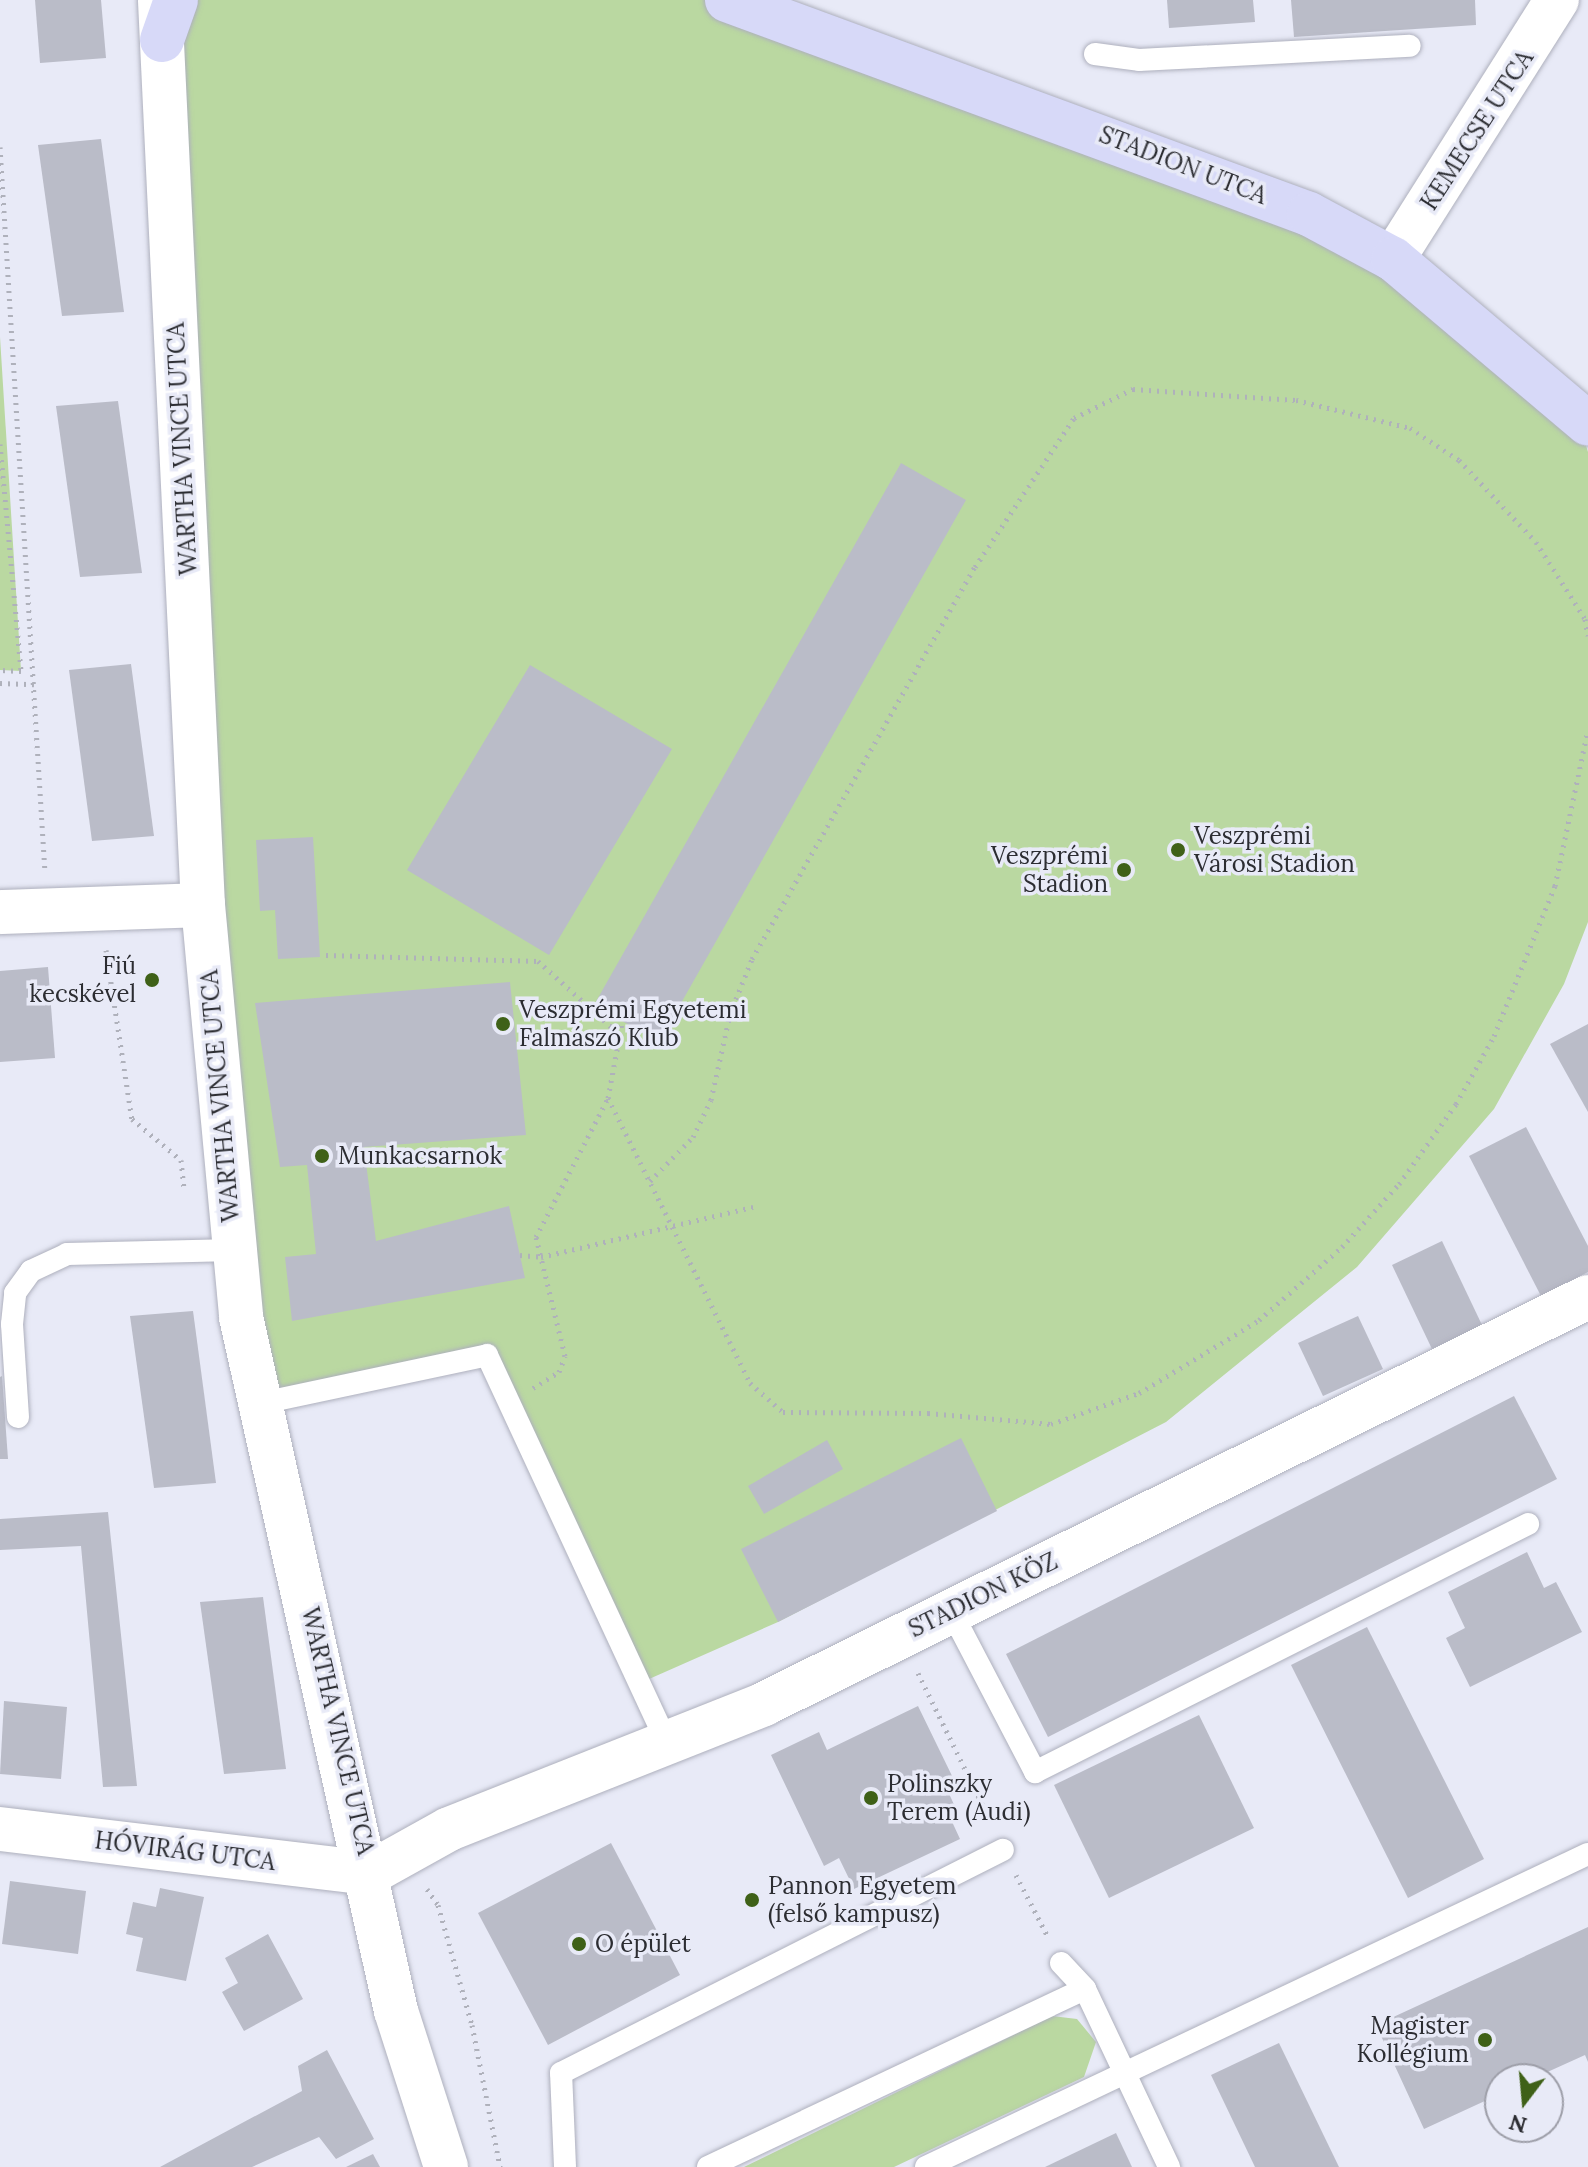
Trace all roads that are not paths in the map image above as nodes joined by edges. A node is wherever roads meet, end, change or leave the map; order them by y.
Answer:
1 (727, 0) edge
2 (1557, 0) edge
3 (166, 13) edge
4 (1410, 46) dead end
5 (1095, 54) dead end
6 (1393, 259) junction
7 (1588, 424) edge
8 (203, 905) junction
9 (0, 912) edge
10 (214, 1251) junction
11 (1588, 1297) edge
12 (262, 1403) junction
13 (18, 1417) dead end
14 (1528, 1524) dead end
15 (951, 1611) junction
16 (665, 1739) junction
17 (0, 1829) edge
18 (1003, 1850) road end
19 (1588, 1854) edge
20 (385, 1862) junction
21 (1061, 1963) road end
22 (1085, 1989) junction
23 (1127, 2071) junction
24 (446, 2167) edge
25 (565, 2167) edge
26 (708, 2167) edge
27 (926, 2167) edge
28 (1169, 2167) edge

1 - 6 street, STADION UTCA
2 - 6 street, KEMECSE UTCA
3 - 8 street, WARTHA VINCE UTCA
4 - 5 lane
6 - 7 street, STADION UTCA
8 - 9 street
8 - 10 street, WARTHA VINCE UTCA
10 - 12 street, WARTHA VINCE UTCA
10 - 13 lane
11 - 15 street, STADION KÖZ
12 - 16 lane
12 - 20 street, WARTHA VINCE UTCA
14 - 15 lane
15 - 16 street, STADION KÖZ
16 - 20 street, STADION KÖZ
17 - 20 street, HÓVIRÁG UTCA
18 - 25 lane
19 - 23 lane
20 - 24 street, WARTHA VINCE UTCA
21 - 22 lane
22 - 23 lane
22 - 26 lane
23 - 27 lane
23 - 28 lane

